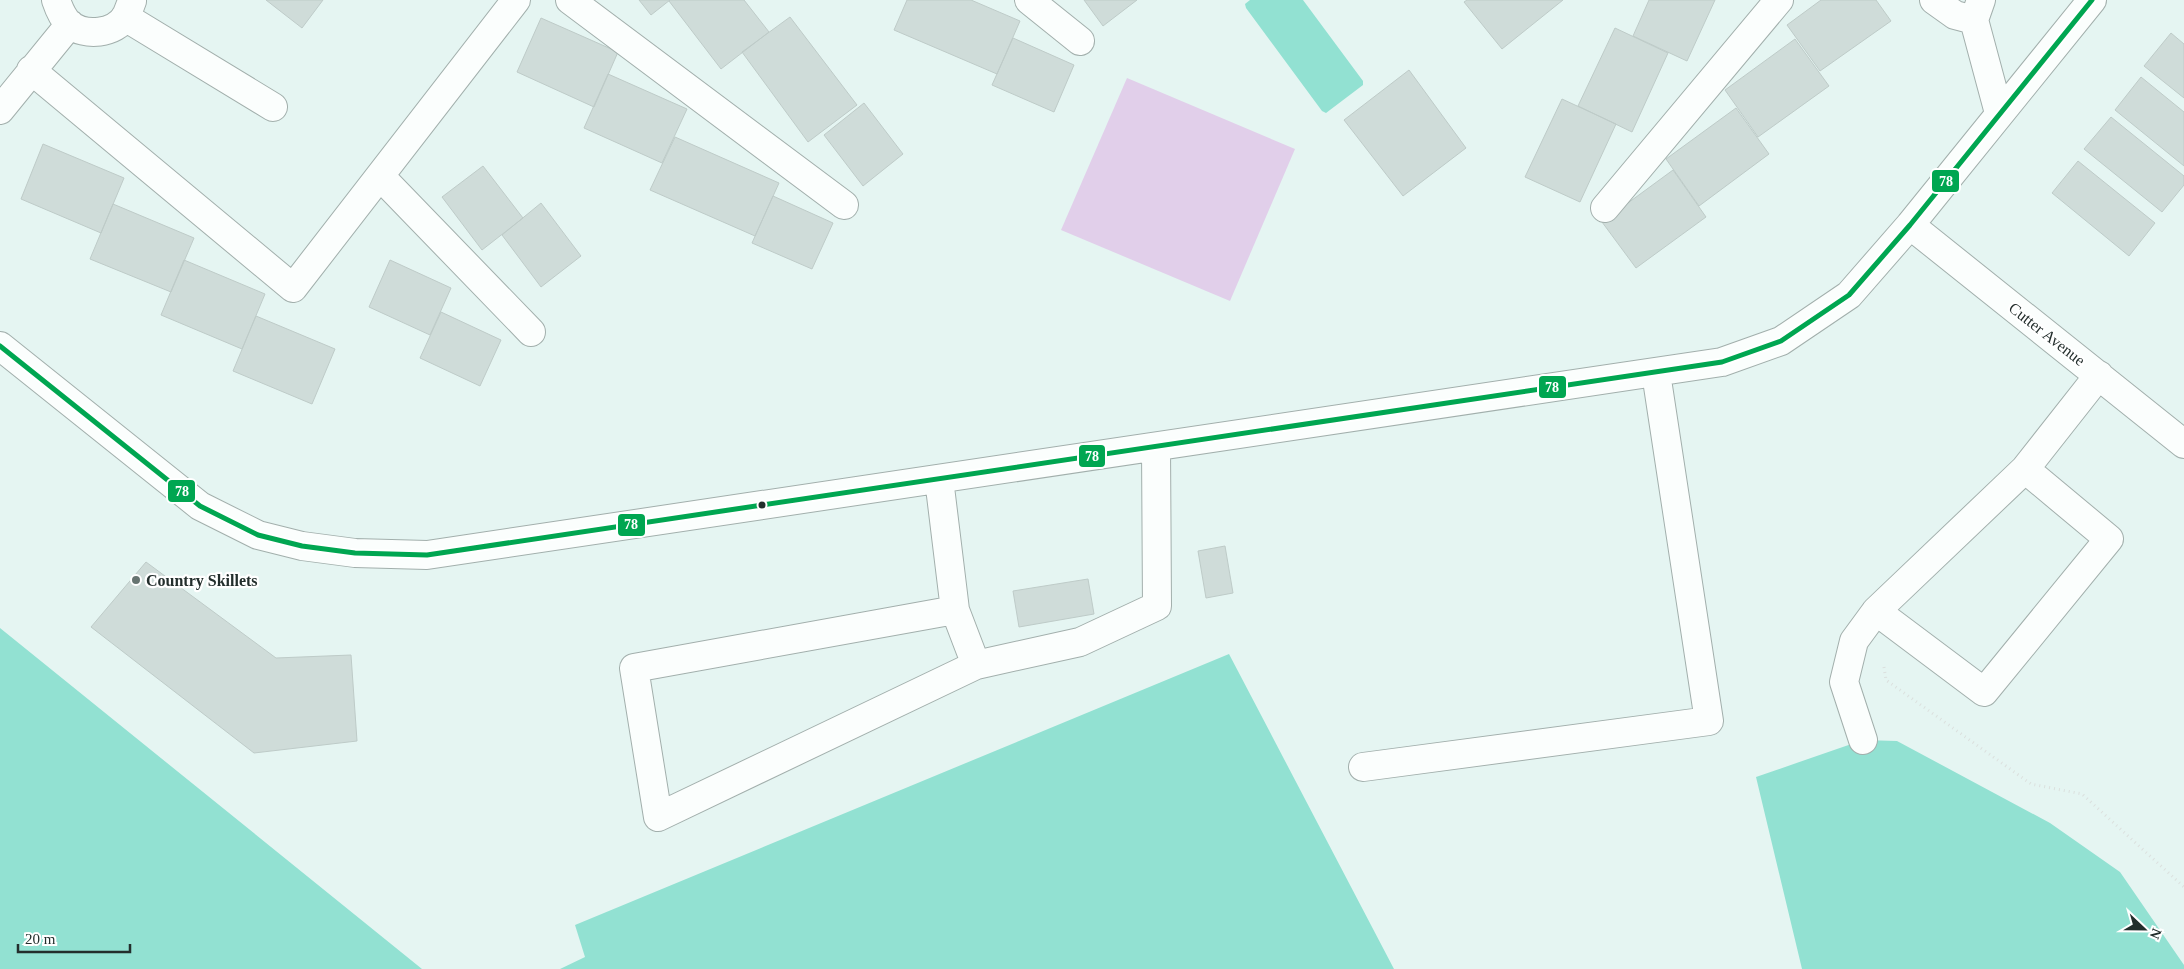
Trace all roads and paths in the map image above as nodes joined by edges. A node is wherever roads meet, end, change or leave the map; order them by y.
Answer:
1 (56, 0) edge
2 (516, 0) edge
3 (570, 0) edge
4 (1029, 0) edge
5 (1779, 0) edge
6 (1934, 0) edge
7 (2092, 0) edge
8 (129, 9) edge
9 (1977, 10) edge
10 (70, 24) junction
11 (1080, 40) dead end
12 (31, 70) junction
13 (273, 107) dead end
14 (0, 110) edge
15 (2000, 113) junction
16 (380, 176) junction
17 (844, 205) dead end
18 (1605, 208) dead end
19 (1910, 225) junction
20 (531, 332) dead end
21 (0, 346) edge
22 (1656, 372) junction
23 (2099, 375) junction
24 (2184, 444) edge
25 (1156, 447) junction
26 (2025, 469) junction
27 (939, 479) junction
28 (955, 610) junction
29 (1876, 611) junction
30 (1884, 663) dead end
31 (976, 664) junction
32 (1863, 740) dead end
33 (1363, 767) dead end
34 (2184, 887) edge

1 - 10 street
2 - 16 street
3 - 17 street
4 - 11 street
5 - 18 street
6 - 9 street
7 - 15 street
8 - 10 street
8 - 13 street
9 - 15 street
10 - 12 street
12 - 14 street
12 - 16 street
15 - 19 street
16 - 20 street
19 - 22 street
19 - 23 street, Cutter Avenue
21 - 27 street
22 - 25 street
22 - 33 street
23 - 24 street, Cutter Avenue
23 - 26 street
25 - 27 street
25 - 31 street
26 - 29 street
26 - 29 street
27 - 28 street
28 - 31 street
28 - 31 street
29 - 32 street
30 - 34 path

